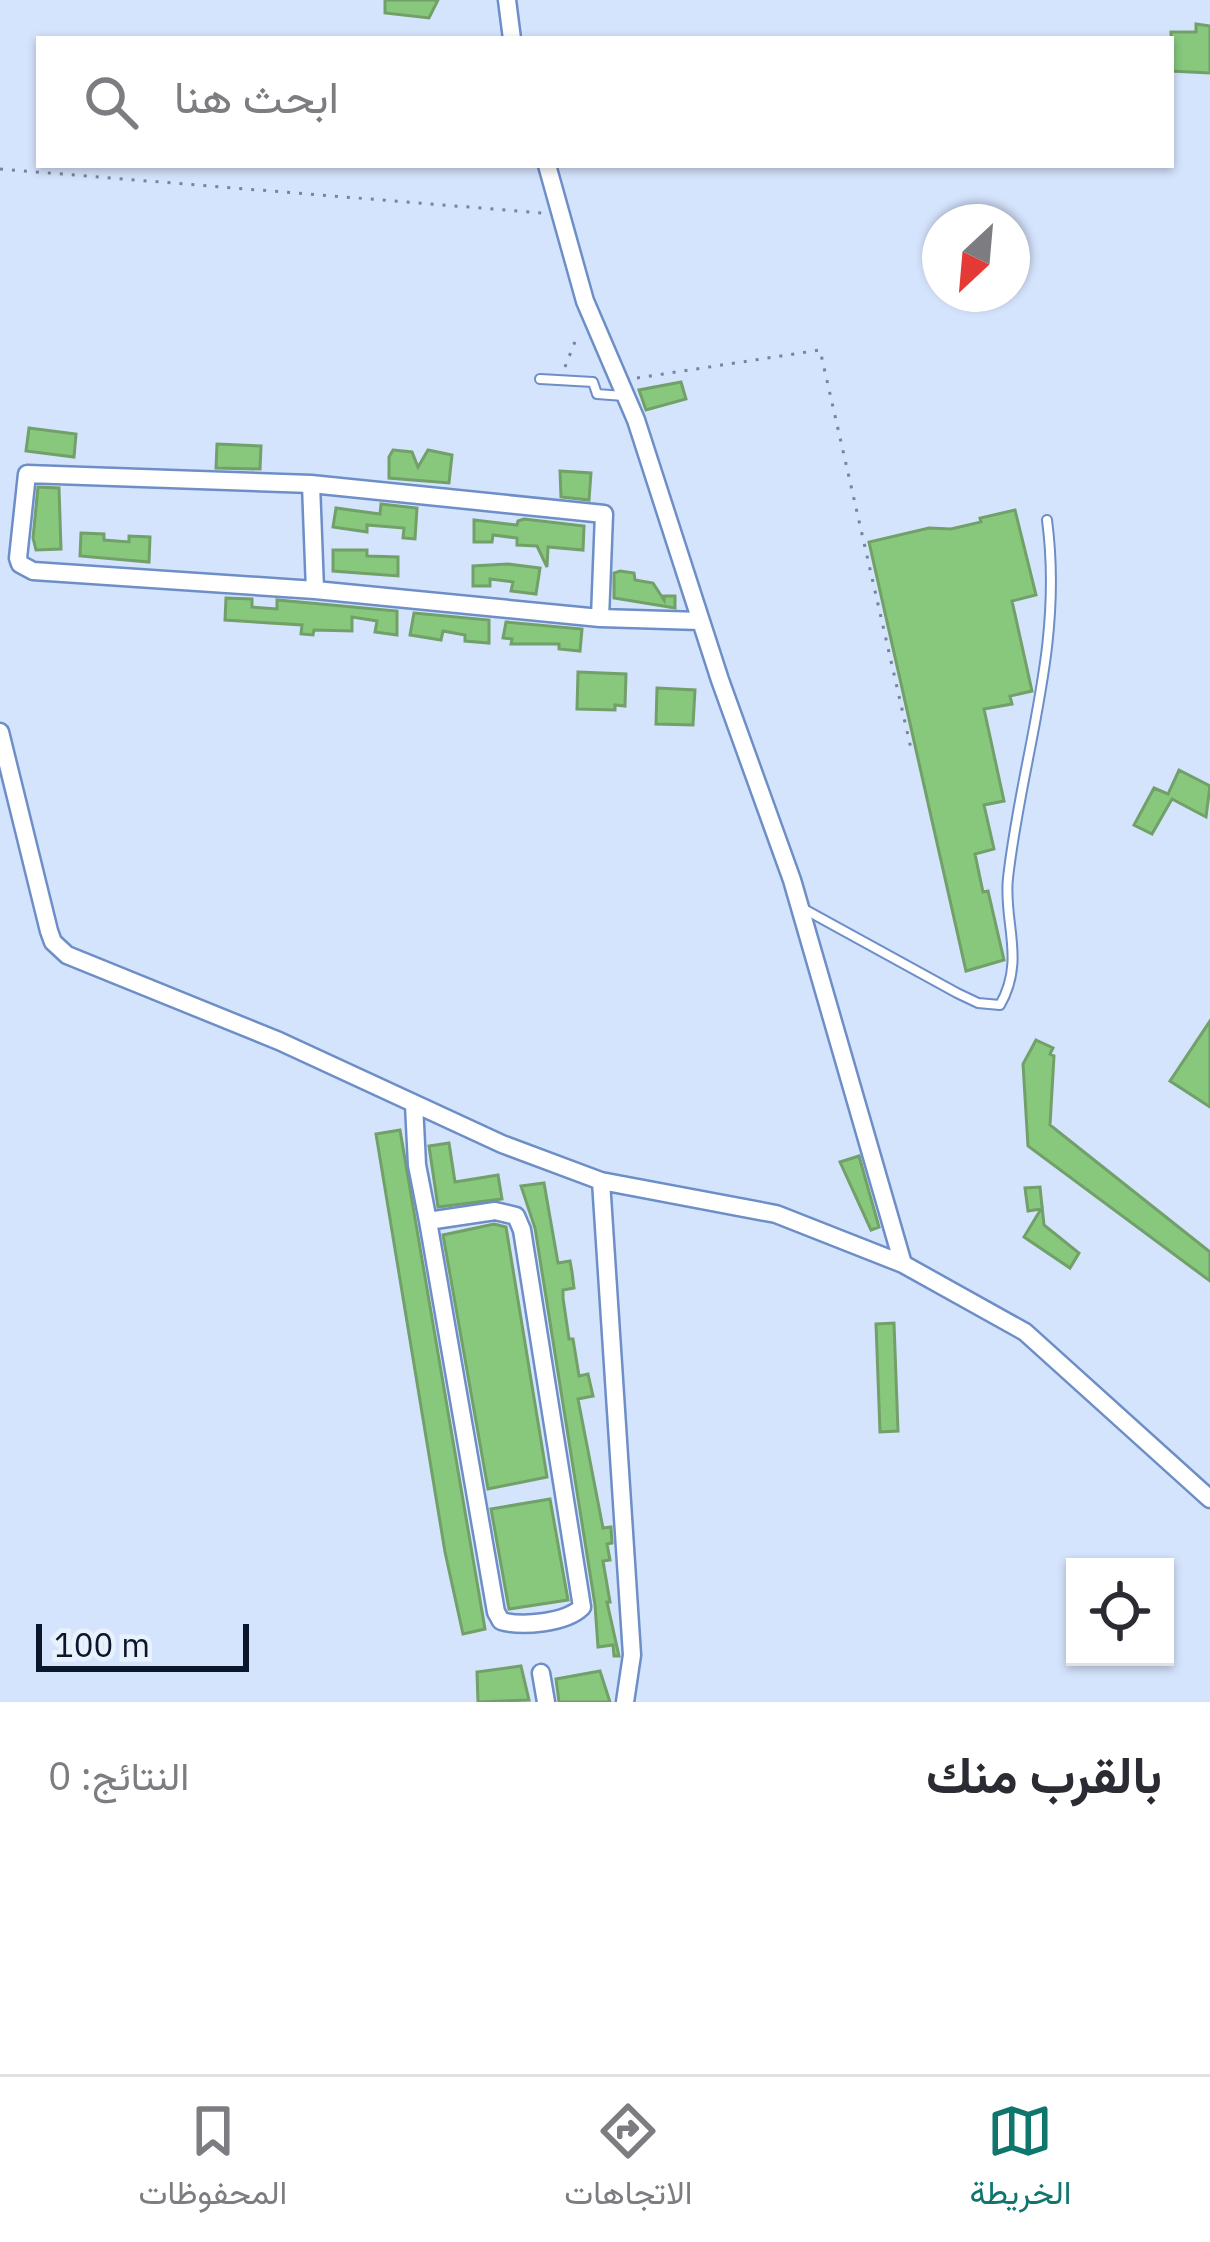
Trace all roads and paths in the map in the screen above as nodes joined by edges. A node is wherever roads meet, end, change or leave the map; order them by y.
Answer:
1 (507, 0) edge
2 (512, 36) edge
3 (548, 168) edge
4 (0, 169) edge
5 (561, 215) junction
6 (578, 334) dead end
7 (540, 379) dead end
8 (560, 380) junction
9 (623, 389) junction
10 (310, 484) junction
11 (1047, 520) dead end
12 (315, 590) junction
13 (601, 618) junction
14 (700, 621) junction
15 (0, 732) edge
16 (912, 753) dead end
17 (800, 907) junction
18 (415, 1103) junction
19 (601, 1180) junction
20 (428, 1221) junction
21 (903, 1264) junction
22 (1210, 1499) edge
23 (541, 1673) dead end
24 (545, 1702) edge
25 (625, 1702) edge

1 - 2 street
3 - 5 street
4 - 5 path
5 - 9 street
6 - 8 path
7 - 8 lane
8 - 9 lane
9 - 14 street
9 - 16 path
10 - 12 street
10 - 12 street
10 - 13 street
11 - 17 lane
12 - 13 street
13 - 14 street
14 - 17 street
15 - 18 street
17 - 21 street
18 - 19 street
18 - 20 street
19 - 21 street
19 - 25 street
20 - 20 street
21 - 22 street
23 - 24 street

